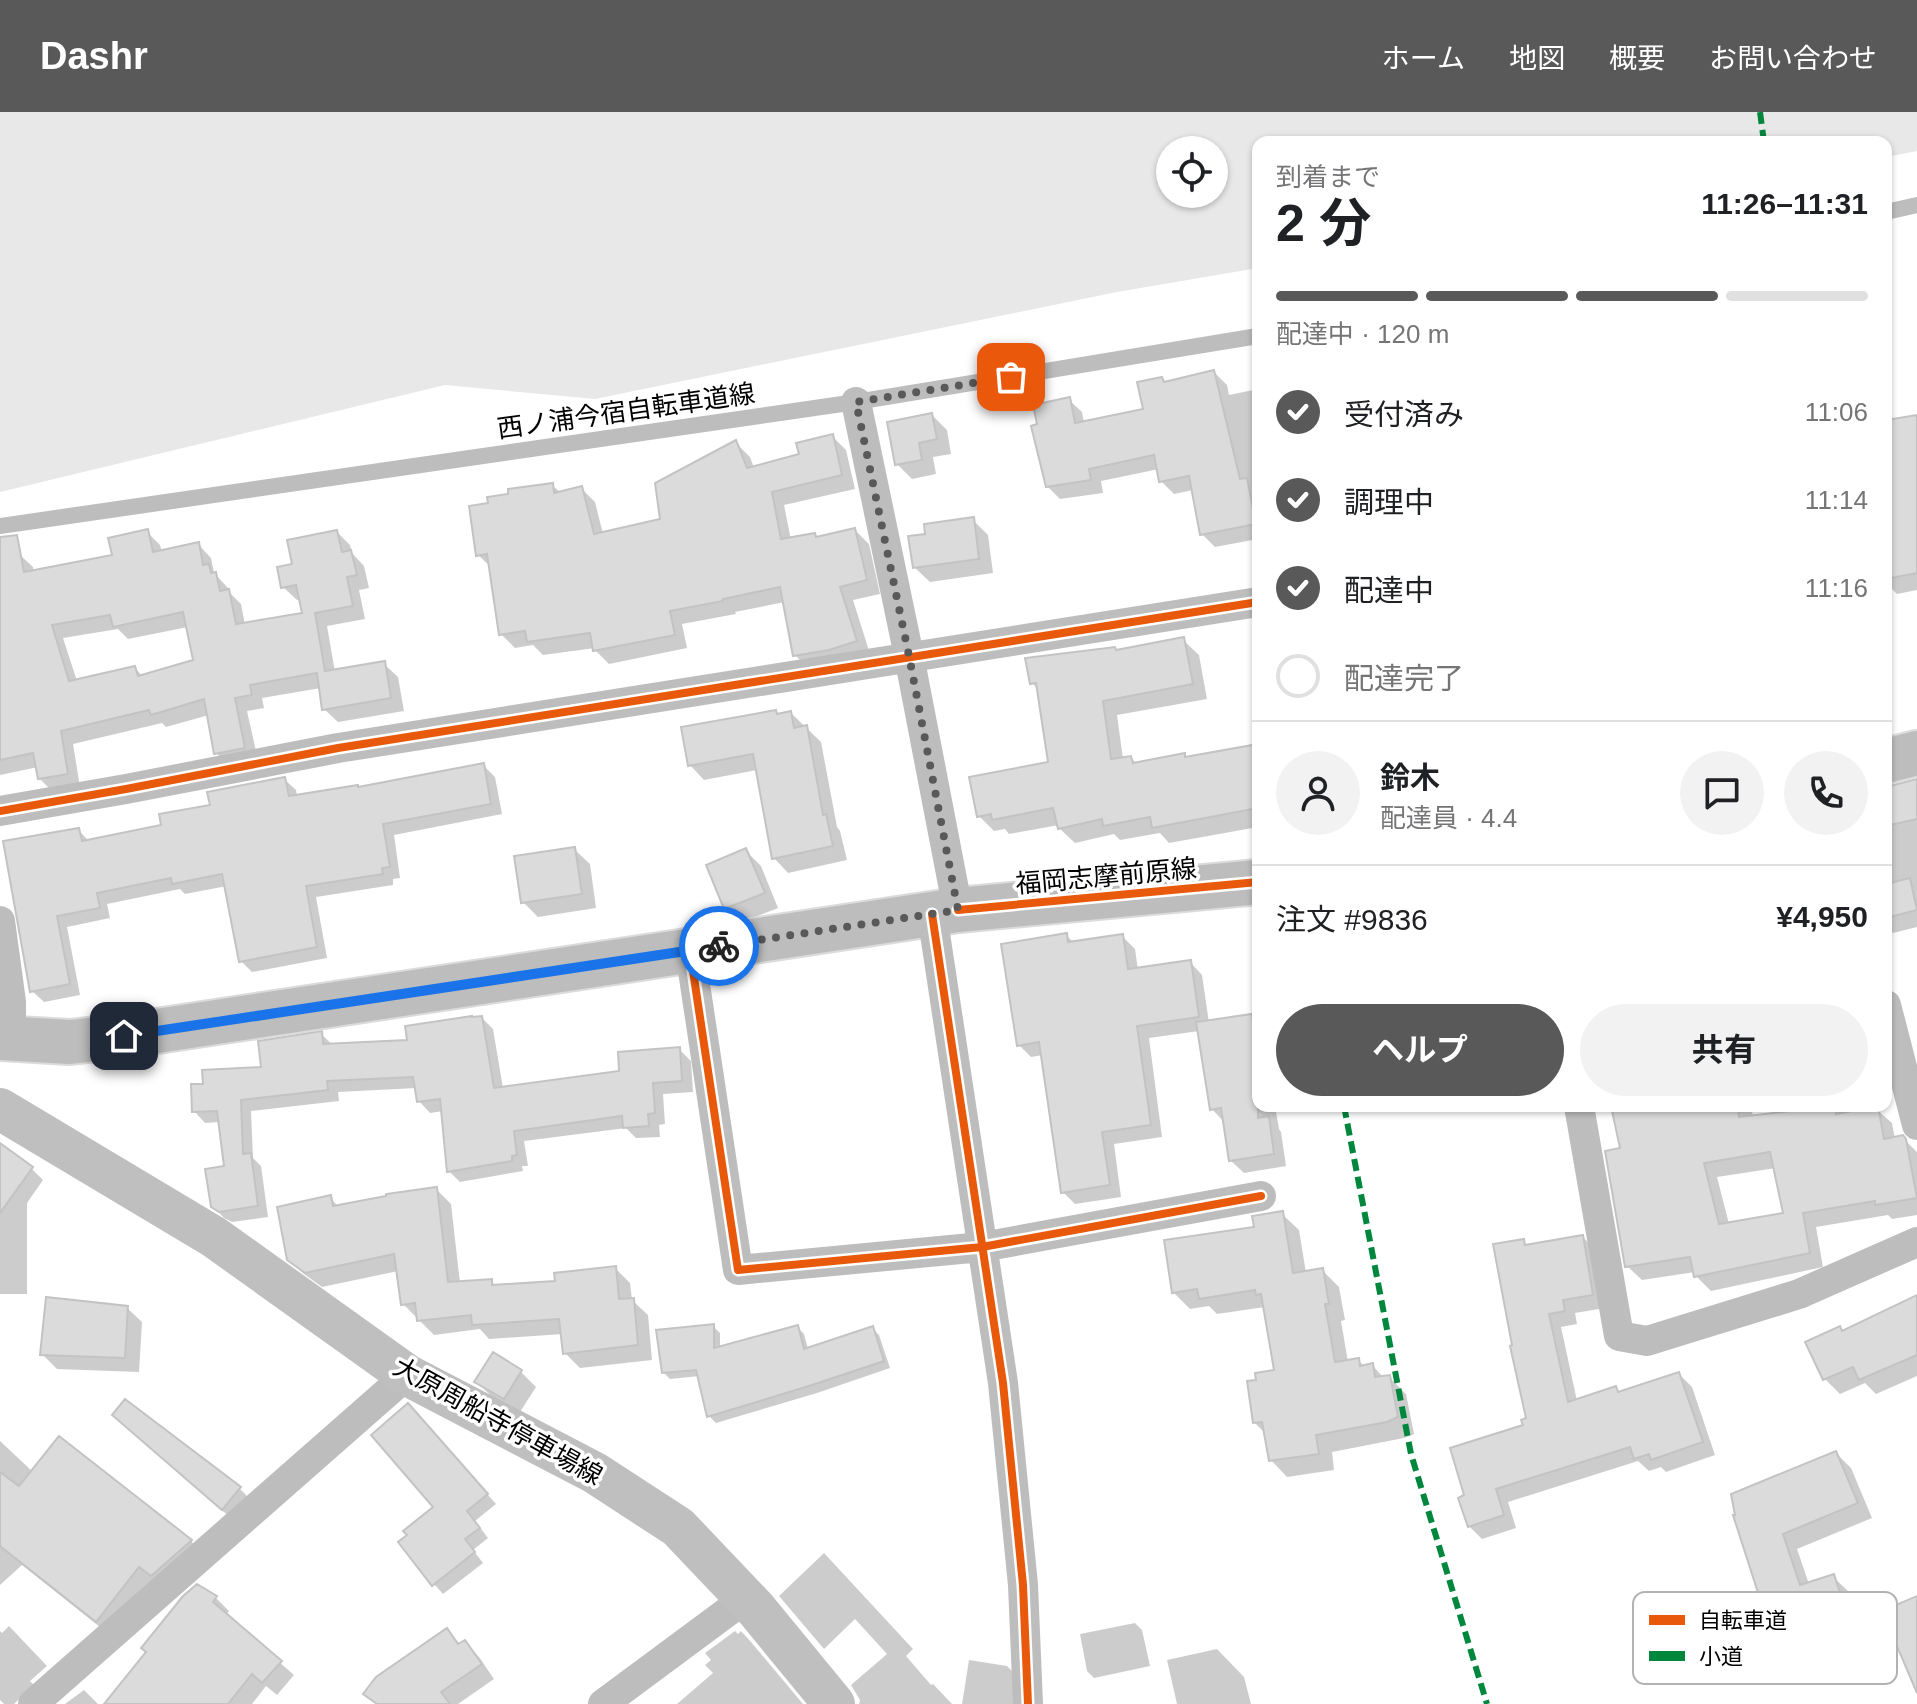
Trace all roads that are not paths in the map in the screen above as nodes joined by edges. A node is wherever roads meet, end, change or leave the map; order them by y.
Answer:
1 (1917, 205) edge
2 (1892, 211) edge
3 (1252, 337) edge
4 (856, 402) junction
5 (0, 526) edge
6 (1252, 603) edge
7 (909, 656) junction
8 (0, 811) edge
9 (1252, 883) edge
10 (945, 912) junction
11 (0, 921) edge
12 (690, 951) junction
13 (1892, 1028) edge
14 (6, 1039) edge
15 (0, 1109) edge
16 (1580, 1112) edge
17 (1917, 1125) edge
18 (1261, 1196) dead end
19 (1917, 1242) edge
20 (982, 1247) junction
21 (407, 1375) junction
22 (746, 1598) junction
23 (33, 1704) edge
24 (603, 1704) edge
25 (834, 1704) edge
26 (1028, 1704) edge

1 - 2 lane
3 - 4 lane, 西ノ浦今宿自転車道線
4 - 5 lane, 西ノ浦今宿自転車道線
4 - 7 street
6 - 7 street
7 - 8 street
7 - 10 street
9 - 10 main road, 福岡志摩前原線
10 - 12 main road, 福岡志摩前原線
10 - 20 street
11 - 14 street
12 - 14 main road, 福岡志摩前原線
12 - 20 street
13 - 17 street
15 - 21 main road, 大原周船寺停車場線
16 - 19 street
18 - 20 street
20 - 26 street
21 - 22 main road, 大原周船寺停車場線
21 - 23 street
22 - 24 street
22 - 25 main road, 大原周船寺停車場線

